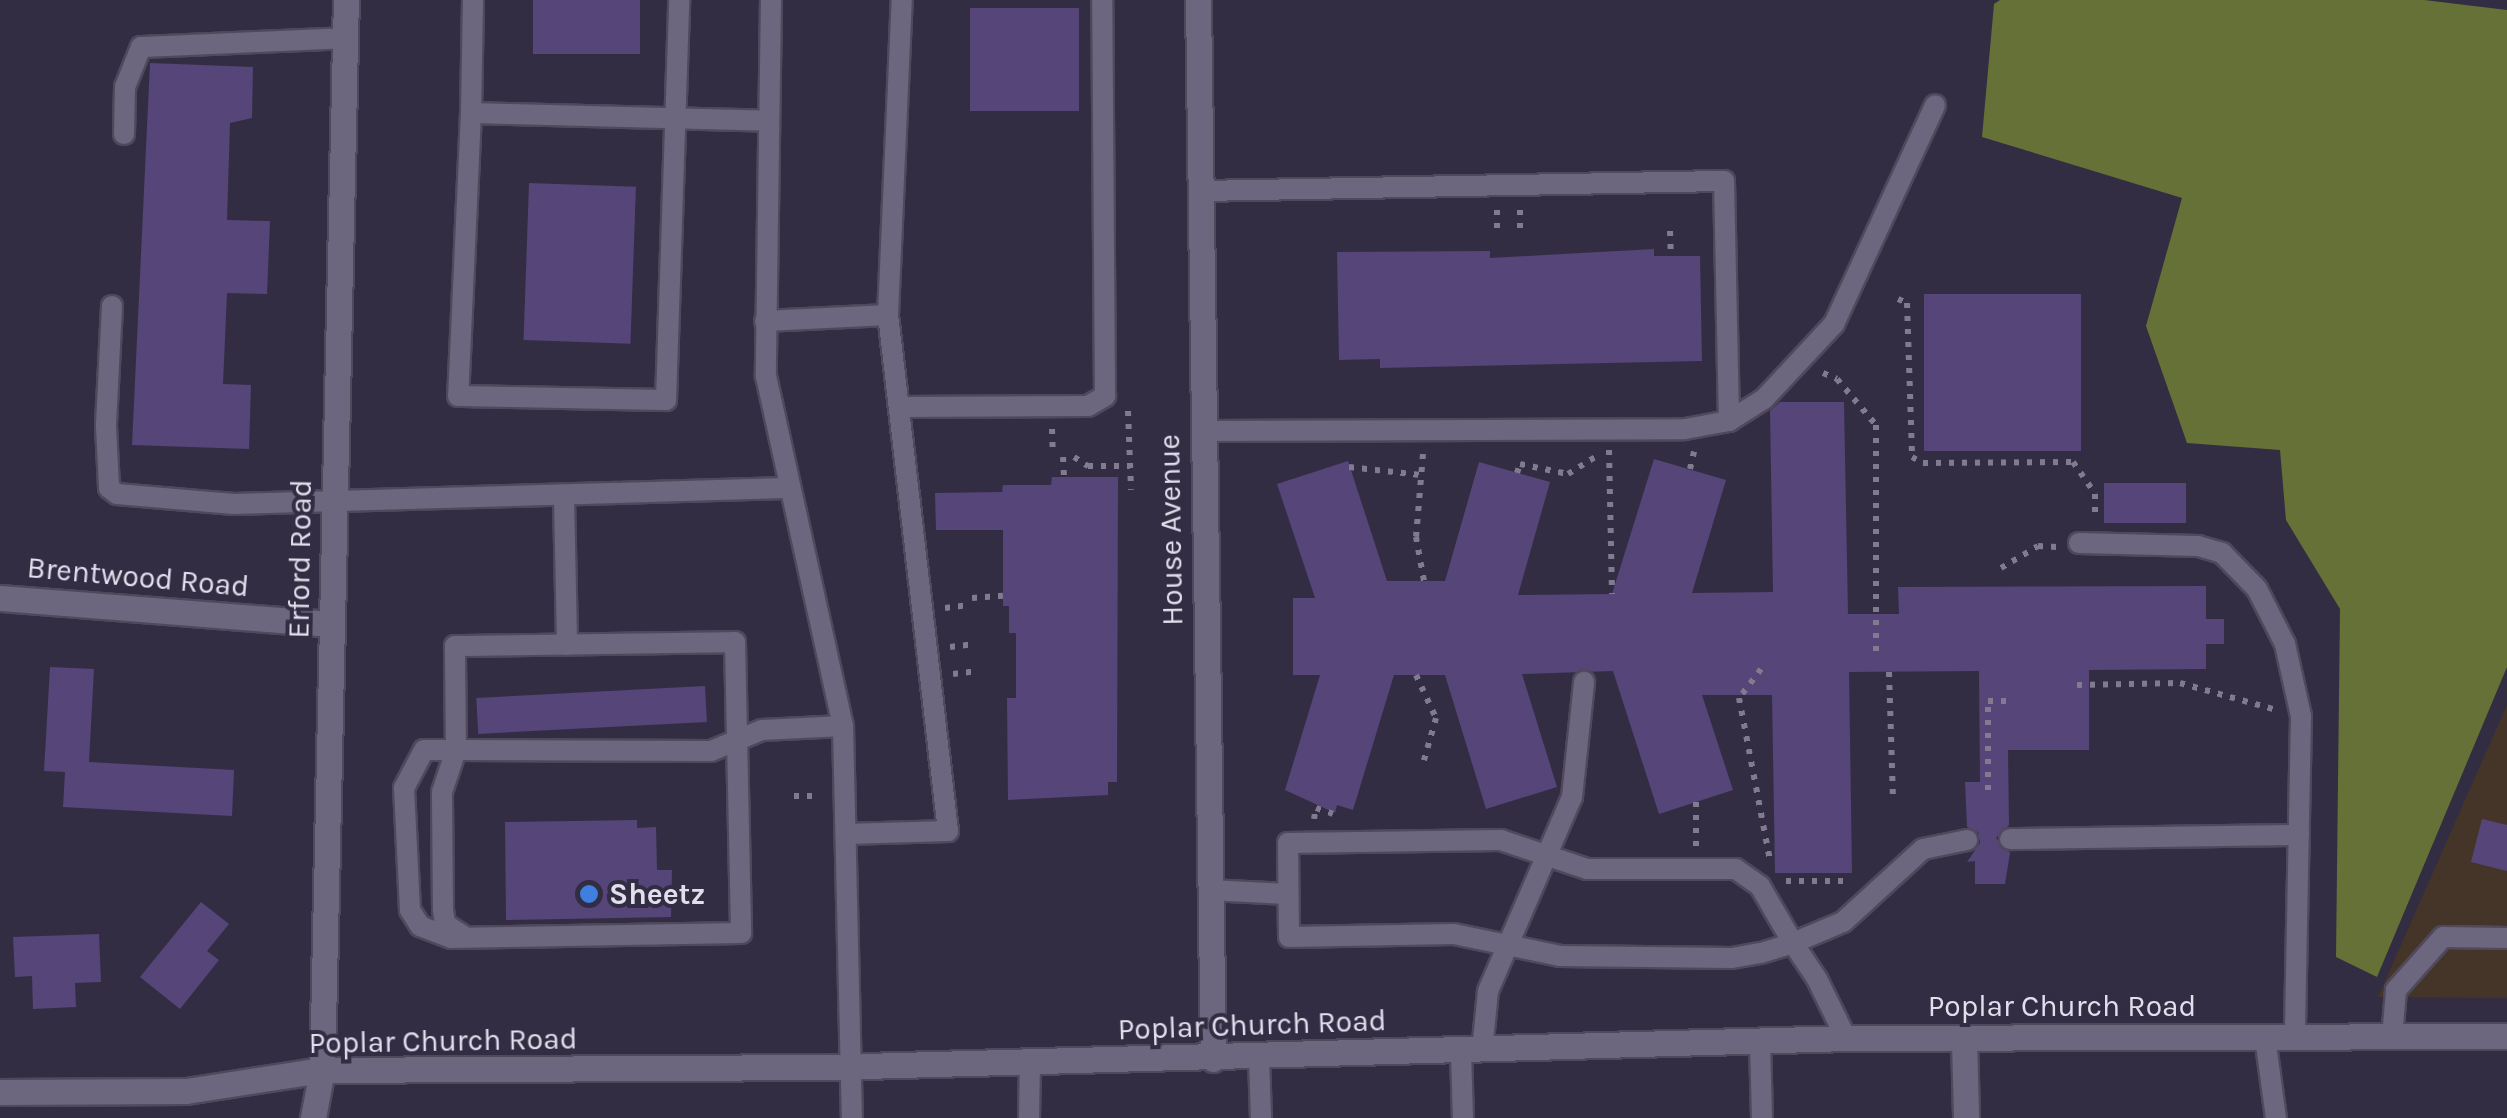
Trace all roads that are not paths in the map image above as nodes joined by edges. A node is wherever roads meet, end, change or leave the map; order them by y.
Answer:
1 (346, 0) edge
2 (473, 0) edge
3 (679, 0) edge
4 (771, 0) edge
5 (902, 0) edge
6 (1102, 0) edge
7 (1198, 0) edge
8 (345, 38) junction
9 (1936, 105) dead end
10 (471, 113) junction
11 (676, 118) junction
12 (769, 121) junction
13 (124, 134) dead end
14 (1200, 191) junction
15 (112, 306) dead end
16 (888, 314) junction
17 (765, 321) junction
18 (899, 407) junction
19 (1729, 420) junction
20 (1202, 431) junction
21 (786, 488) junction
22 (336, 498) junction
23 (564, 498) junction
24 (2070, 545) road end
25 (0, 598) edge
26 (332, 624) junction
27 (567, 645) junction
28 (1584, 682) dead end
29 (843, 726) junction
30 (737, 739) junction
31 (456, 750) junction
32 (847, 834) junction
33 (2299, 835) junction
34 (2010, 839) dead end
35 (1967, 840) dead end
36 (1550, 857) junction
37 (1209, 890) junction
38 (1288, 894) junction
39 (467, 937) junction
40 (2507, 938) edge
41 (1793, 943) junction
42 (1508, 945) junction
43 (2507, 1036) edge
44 (2265, 1037) junction
45 (2295, 1037) junction
46 (1846, 1038) junction
47 (2392, 1038) junction
48 (1964, 1039) junction
49 (1760, 1042) junction
50 (1472, 1051) junction
51 (1259, 1058) junction
52 (1213, 1059) junction
53 (1030, 1063) junction
54 (851, 1066) junction
55 (322, 1070) junction
56 (0, 1092) edge
57 (313, 1118) edge
58 (852, 1118) edge
59 (1029, 1118) edge
60 (1261, 1118) edge
61 (1464, 1118) edge
62 (1762, 1118) edge
63 (1966, 1118) edge
64 (2276, 1118) edge

1 - 8 street, Erford Road
2 - 10 lane
3 - 11 lane
4 - 12 lane
5 - 16 lane
6 - 18 lane
7 - 14 street, House Avenue
8 - 13 lane
8 - 22 street, Erford Road
9 - 19 lane
10 - 11 lane
10 - 11 lane
11 - 12 lane
12 - 17 lane
14 - 19 lane
14 - 20 street, House Avenue
15 - 22 lane
16 - 17 lane
16 - 18 lane
17 - 21 lane
18 - 32 lane
19 - 20 lane
20 - 37 street, House Avenue
21 - 23 lane
21 - 29 lane
22 - 23 lane
22 - 26 street, Erford Road
23 - 27 lane
24 - 33 lane
25 - 26 street, Brentwood Road
26 - 55 street, Erford Road
27 - 30 lane
27 - 31 lane
28 - 36 lane
29 - 30 lane
29 - 32 lane
30 - 31 lane
30 - 39 lane
31 - 39 lane
31 - 39 lane
32 - 54 lane
33 - 34 lane
33 - 45 lane
35 - 41 lane
36 - 38 lane
36 - 41 lane
36 - 42 lane
37 - 38 lane
37 - 52 street, House Avenue
38 - 42 lane
40 - 47 lane
41 - 42 lane
41 - 46 lane
42 - 50 lane
43 - 47 street, Poplar Church Road
44 - 45 street, Poplar Church Road
44 - 48 street, Poplar Church Road
44 - 64 lane
45 - 47 street, Poplar Church Road
46 - 48 street, Poplar Church Road
46 - 49 street, Poplar Church Road
48 - 63 street
49 - 50 street, Poplar Church Road
49 - 62 lane
50 - 51 street, Poplar Church Road
50 - 61 lane
51 - 52 street, Poplar Church Road
51 - 60 lane
52 - 53 street, Poplar Church Road
53 - 54 street, Poplar Church Road
53 - 59 lane
54 - 55 street, Poplar Church Road
54 - 58 lane
55 - 56 street, Poplar Church Road
55 - 57 street, Erford Road

